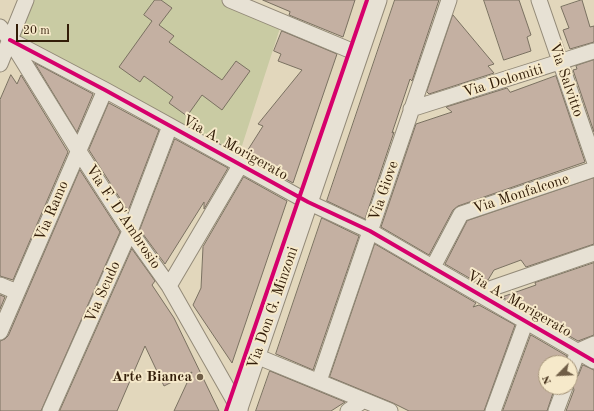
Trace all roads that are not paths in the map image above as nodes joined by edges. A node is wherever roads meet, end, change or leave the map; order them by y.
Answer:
1 (26, 0) edge
2 (230, 0) edge
3 (377, 0) edge
4 (449, 0) edge
5 (539, 0) edge
6 (0, 27) edge
7 (10, 40) junction
8 (594, 51) edge
9 (359, 54) junction
10 (560, 63) junction
11 (0, 64) edge
12 (105, 90) junction
13 (411, 110) junction
14 (170, 126) junction
15 (78, 150) junction
16 (594, 160) edge
17 (241, 164) junction
18 (594, 169) edge
19 (308, 202) junction
20 (130, 231) junction
21 (370, 231) junction
22 (594, 253) edge
23 (433, 267) junction
24 (0, 285) edge
25 (169, 286) junction
26 (17, 292) junction
27 (478, 294) junction
28 (526, 321) junction
29 (0, 332) edge
30 (594, 344) edge
31 (578, 351) junction
32 (577, 355) edge
33 (256, 356) junction
34 (594, 361) edge
35 (319, 381) junction
36 (562, 395) edge
37 (364, 400) junction
38 (238, 410) edge
39 (50, 411) edge
40 (348, 411) edge
41 (390, 411) edge
42 (493, 411) edge
43 (556, 411) edge

1 - 7 street
2 - 9 street
3 - 9 street, Via Don G. Minzoni
4 - 13 street, Via Giove
5 - 10 street, Via Salvitto
6 - 7 street, Via F. D'Ambrosio
7 - 11 street
7 - 12 street, Via A. Morigerato
7 - 15 street, Via F. D'Ambrosio
8 - 10 street, Via Dolomiti
9 - 19 street, Via Don G. Minzoni
10 - 13 street, Via Dolomiti
10 - 16 street, Via Salvitto
12 - 14 street, Via A. Morigerato
12 - 15 street, Via Ramo
13 - 21 street, Via Giove
14 - 17 street, Via A. Morigerato
14 - 20 street, Via Scudo
15 - 20 street, Via F. D'Ambrosio
15 - 26 street, Via Ramo
17 - 19 street, Via A. Morigerato
17 - 25 street
18 - 23 street, Via Monfalcone
19 - 21 street, Via A. Morigerato
19 - 33 street, Via Don G. Minzoni
20 - 25 street, Via F. D'Ambrosio
20 - 39 street, Via Scudo
21 - 23 street, Via A. Morigerato
21 - 35 street, Via Giove
22 - 27 street
23 - 27 street, Via A. Morigerato
24 - 26 street
25 - 38 street, Via F. D'Ambrosio
26 - 29 street, Via Ramo
27 - 28 street, Via A. Morigerato
28 - 31 street, Via A. Morigerato
28 - 42 street
30 - 31 street
31 - 32 street
31 - 34 street, Via A. Morigerato
33 - 35 street
33 - 38 street, Via Don G. Minzoni
35 - 37 street
36 - 43 street
37 - 40 street
37 - 41 street

